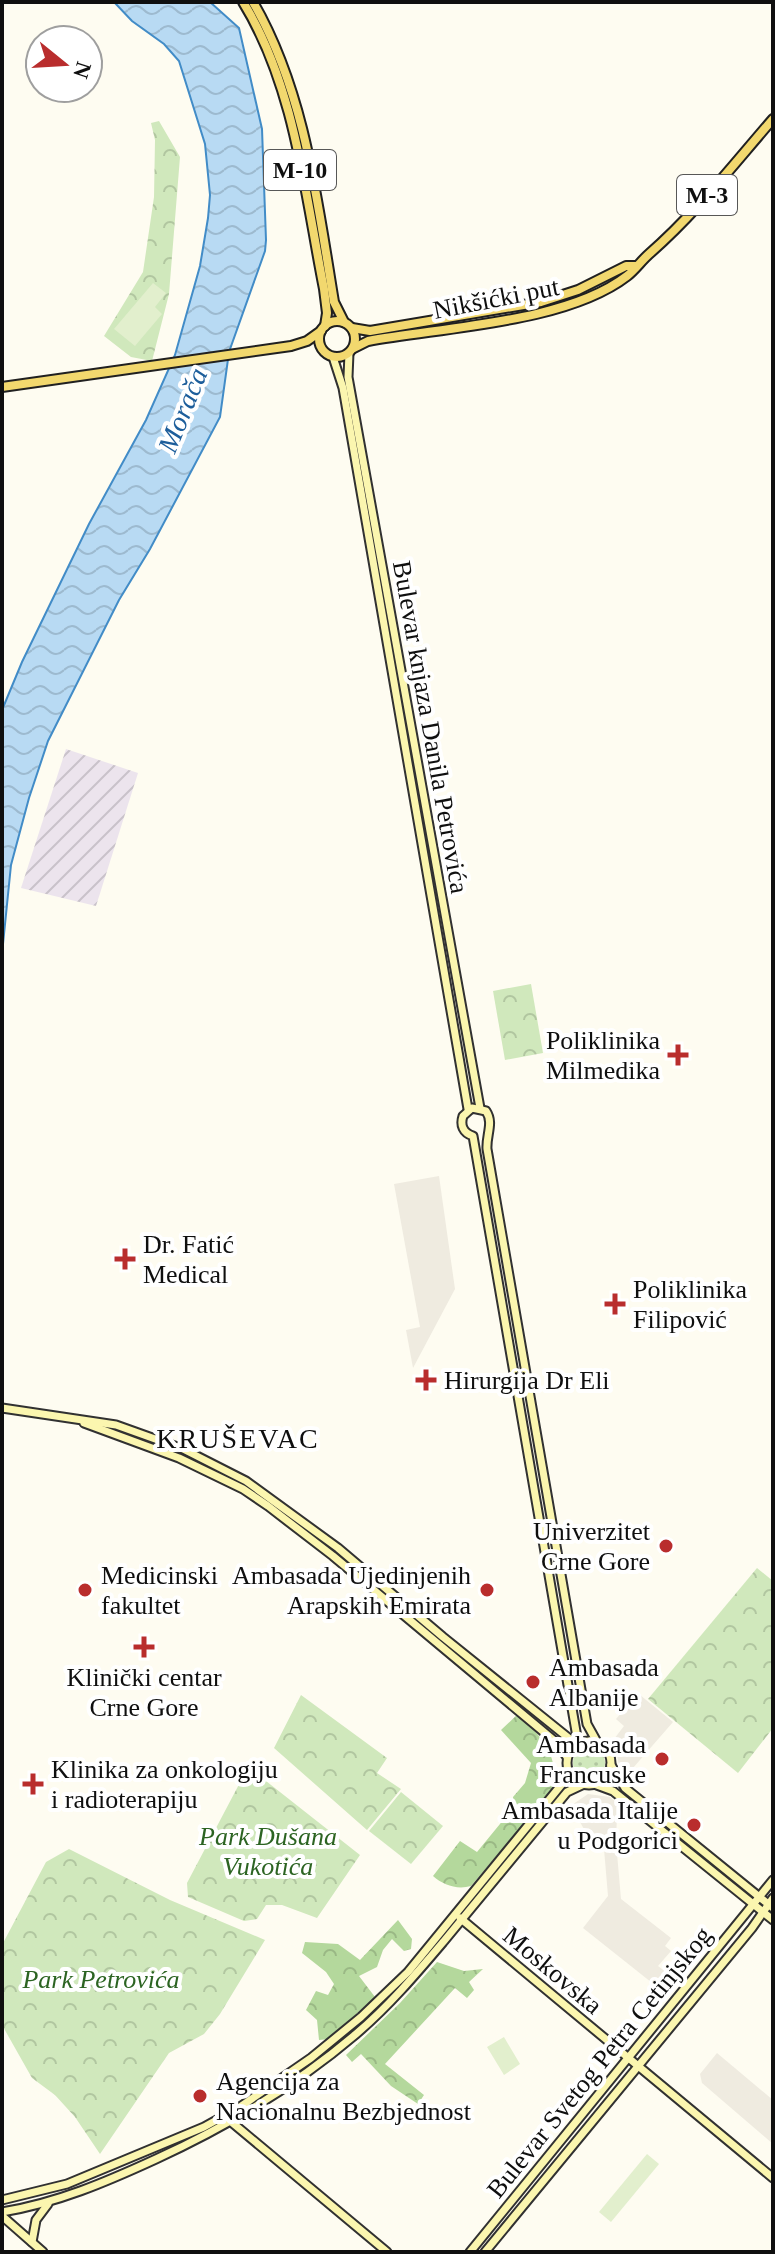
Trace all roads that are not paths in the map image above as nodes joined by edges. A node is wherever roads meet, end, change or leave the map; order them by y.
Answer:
1 (243, 2) edge
2 (253, 2) edge
3 (773, 119) edge
4 (310, 163) junction
5 (299, 165) junction
6 (636, 266) junction
7 (344, 322) junction
8 (323, 328) junction
9 (352, 328) junction
10 (291, 346) junction
11 (352, 350) junction
12 (324, 352) junction
13 (333, 357) junction
14 (2, 387) edge
15 (480, 1108) junction
16 (468, 1109) junction
17 (486, 1133) junction
18 (473, 1136) junction
19 (3, 1408) edge
20 (76, 1420) junction
21 (597, 1742) junction
22 (577, 1743) junction
23 (567, 1757) junction
24 (611, 1765) junction
25 (569, 1773) junction
26 (584, 1784) junction
27 (594, 1784) junction
28 (773, 1880) edge
29 (756, 1901) junction
30 (770, 1906) edge
31 (458, 1917) junction
32 (773, 1920) edge
33 (628, 2059) junction
34 (638, 2067) junction
35 (229, 2119) junction
36 (773, 2178) edge
37 (2, 2200) edge
38 (49, 2203) junction
39 (2, 2214) edge
40 (32, 2242) junction
41 (43, 2252) edge
42 (387, 2252) edge
43 (470, 2252) edge
44 (485, 2252) edge

1 - 5 main road, M-10
2 - 4 main road, M-10
3 - 6 main road, Nikšićki put / M-3
4 - 5 main road
4 - 7 main road, M-10
5 - 8 main road, M-10
6 - 9 main road, Nikšićki put / M-3
6 - 11 main road, Nikšićki put / M-3
7 - 8 main road
7 - 9 main road
8 - 10 main road
8 - 12 main road
9 - 11 main road
10 - 12 main road
10 - 14 main road
11 - 13 main road, M-3
11 - 15 main road, Bulevar knjaza Danila Petrovića
12 - 13 main road
13 - 16 main road, Bulevar knjaza Danila Petrovića
15 - 16 main road
15 - 17 main road, Bulevar knjaza Danila Petrovića
16 - 18 main road, Bulevar knjaza Danila Petrovića
17 - 18 main road
17 - 21 main road, Bulevar knjaza Danila Petrovića
18 - 22 main road, Bulevar knjaza Danila Petrovića
19 - 20 main road
20 - 22 main road
20 - 23 main road
21 - 22 main road
21 - 24 main road
22 - 23 main road
23 - 25 main road
24 - 27 main road
24 - 29 main road
25 - 26 main road
25 - 31 main road
26 - 27 main road
26 - 31 main road
27 - 29 main road
28 - 29 main road, Bulevar Svetog Petra Cetinjskog
29 - 30 main road
29 - 33 main road, Bulevar Svetog Petra Cetinjskog
30 - 32 main road
30 - 34 main road, Bulevar Svetog Petra Cetinjskog
31 - 33 main road, Moskovska
31 - 35 main road
33 - 34 main road, Moskovska
33 - 43 main road, Bulevar Svetog Petra Cetinjskog
34 - 36 main road, Moskovska
34 - 44 main road, Bulevar Svetog Petra Cetinjskog
35 - 37 main road
35 - 38 main road
35 - 42 main road
38 - 39 main road
38 - 40 main road
39 - 40 main road
40 - 41 main road

